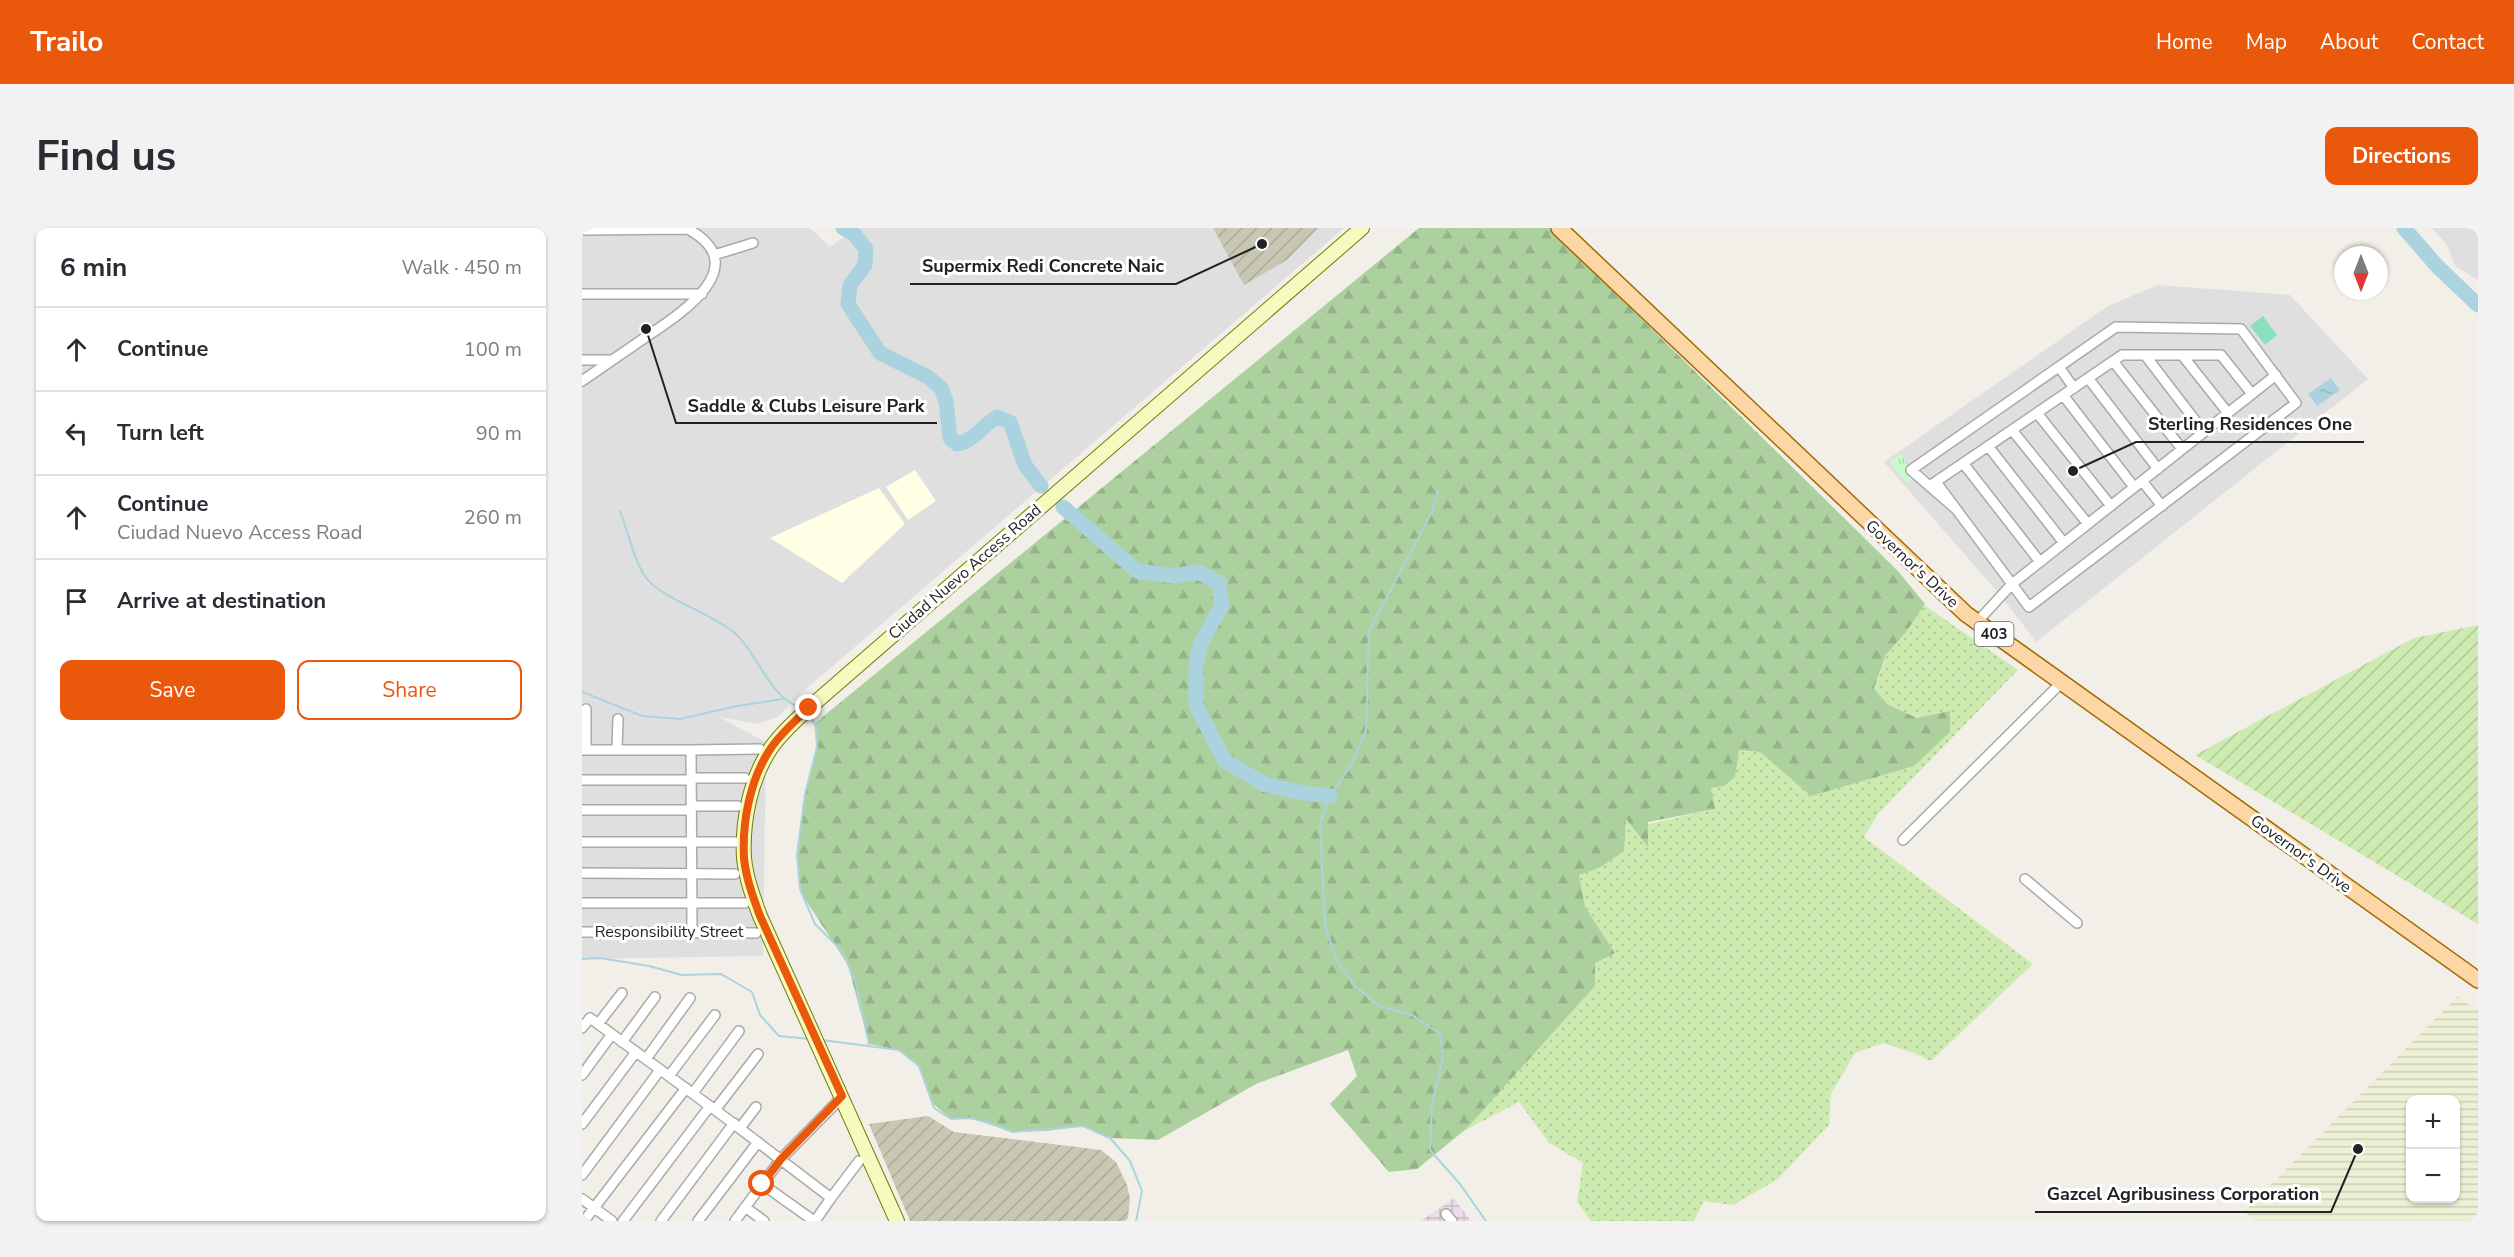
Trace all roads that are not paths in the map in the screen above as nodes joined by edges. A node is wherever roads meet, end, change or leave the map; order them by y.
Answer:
1 (1362, 228) edge
2 (1559, 228) edge
3 (582, 230) edge
4 (753, 243) dead end
5 (714, 255) junction
6 (582, 294) edge
7 (702, 294) junction
8 (2145, 355) junction
9 (2182, 355) junction
10 (582, 360) edge
11 (612, 360) junction
12 (2113, 361) junction
13 (2059, 367) junction
14 (2276, 375) junction
15 (2088, 378) junction
16 (582, 381) edge
17 (2074, 388) junction
18 (2252, 394) junction
19 (2062, 396) junction
20 (2037, 413) junction
21 (2228, 413) junction
22 (2012, 429) junction
23 (2204, 432) junction
24 (1988, 446) junction
25 (2182, 449) junction
26 (1963, 463) junction
27 (2158, 469) junction
28 (1933, 484) junction
29 (2138, 484) junction
30 (2111, 506) junction
31 (2162, 506) junction
32 (2088, 524) junction
33 (2064, 543) junction
34 (2040, 562) junction
35 (2012, 584) junction
36 (1977, 622) junction
37 (2061, 683) junction
38 (586, 709) dead end
39 (618, 719) dead end
40 (760, 749) dead end
41 (584, 750) edge
42 (617, 750) junction
43 (691, 750) junction
44 (745, 778) dead end
45 (691, 779) junction
46 (582, 780) edge
47 (738, 806) dead end
48 (691, 808) junction
49 (582, 810) edge
50 (1903, 840) dead end
51 (582, 842) edge
52 (691, 842) junction
53 (744, 842) junction
54 (582, 873) edge
55 (691, 873) junction
56 (735, 874) dead end
57 (2025, 879) dead end
58 (582, 903) edge
59 (692, 903) junction
60 (745, 903) dead end
61 (2077, 923) dead end
62 (582, 932) edge
63 (692, 932) junction
64 (756, 933) dead end
65 (2478, 980) edge
66 (622, 993) dead end
67 (655, 997) dead end
68 (690, 998) dead end
69 (715, 1015) dead end
70 (598, 1024) junction
71 (582, 1028) edge
72 (739, 1031) dead end
73 (612, 1034) junction
74 (622, 1042) junction
75 (636, 1052) junction
76 (758, 1054) dead end
77 (646, 1059) junction
78 (660, 1070) junction
79 (582, 1075) edge
80 (669, 1076) junction
81 (689, 1091) junction
82 (840, 1092) junction
83 (756, 1107) dead end
84 (713, 1108) junction
85 (582, 1124) edge
86 (737, 1126) junction
87 (758, 1142) junction
88 (781, 1159) junction
89 (860, 1161) dead end
90 (582, 1175) edge
91 (762, 1184) junction
92 (831, 1198) junction
93 (582, 1199) edge
94 (745, 1207) junction
95 (595, 1209) junction
96 (584, 1221) edge
97 (612, 1221) edge
98 (623, 1221) edge
99 (661, 1221) edge
100 (698, 1221) edge
101 (735, 1221) edge
102 (764, 1221) edge
103 (814, 1221) edge
104 (897, 1221) edge

1 - 53 street, Ciudad Nuevo Access Road
2 - 36 main road, Governor's Drive / 403
3 - 5 street
4 - 5 street
5 - 7 street
6 - 7 street
7 - 11 street
8 - 9 street
8 - 12 street
8 - 23 street
9 - 18 street
9 - 21 street
10 - 11 street
11 - 16 street
12 - 15 street
12 - 25 street
13 - 14 street
13 - 17 street
13 - 28 street
14 - 18 street
14 - 31 street
15 - 17 street
15 - 27 street
17 - 19 street
18 - 21 street
19 - 20 street
19 - 29 street
20 - 22 street
20 - 30 street
21 - 23 street
22 - 24 street
22 - 32 street
23 - 25 street
24 - 26 street
24 - 33 street
25 - 27 street
26 - 28 street
26 - 34 street
27 - 29 street
28 - 35 street
29 - 30 street
29 - 31 street
30 - 32 street
31 - 35 street
32 - 33 street
33 - 34 street
34 - 35 street
35 - 36 street
36 - 37 main road, Governor's Drive / 403
37 - 50 street
37 - 65 main road, Governor's Drive / 403
38 - 41 street
39 - 42 street
40 - 43 street
41 - 42 street
42 - 43 street
43 - 45 street
44 - 45 street
45 - 46 street
45 - 48 street
47 - 48 street
48 - 49 street
48 - 52 street
51 - 52 street
52 - 53 street
52 - 55 street
53 - 82 street, Ciudad Nuevo Access Road
54 - 55 street
55 - 56 street
55 - 59 street
57 - 61 street
58 - 59 street
59 - 60 street
59 - 63 street
62 - 63 street, Responsibility Street
63 - 64 street, Responsibility Street
66 - 70 street
67 - 74 street
68 - 77 street
69 - 80 street
70 - 71 street
70 - 73 street
72 - 81 street
73 - 74 street
73 - 79 street
74 - 75 street
75 - 77 street
75 - 85 street
76 - 84 street
77 - 78 street
78 - 80 street
78 - 90 street
80 - 81 street
81 - 84 street
81 - 95 street
82 - 88 street
82 - 104 street
83 - 86 street
84 - 86 street
84 - 98 street
86 - 87 street
86 - 99 street
87 - 88 street
87 - 100 street
88 - 91 street
88 - 92 street
89 - 92 street
91 - 94 street
91 - 103 street
92 - 103 street
93 - 95 street
94 - 101 street
94 - 102 street
95 - 96 street
95 - 97 street

